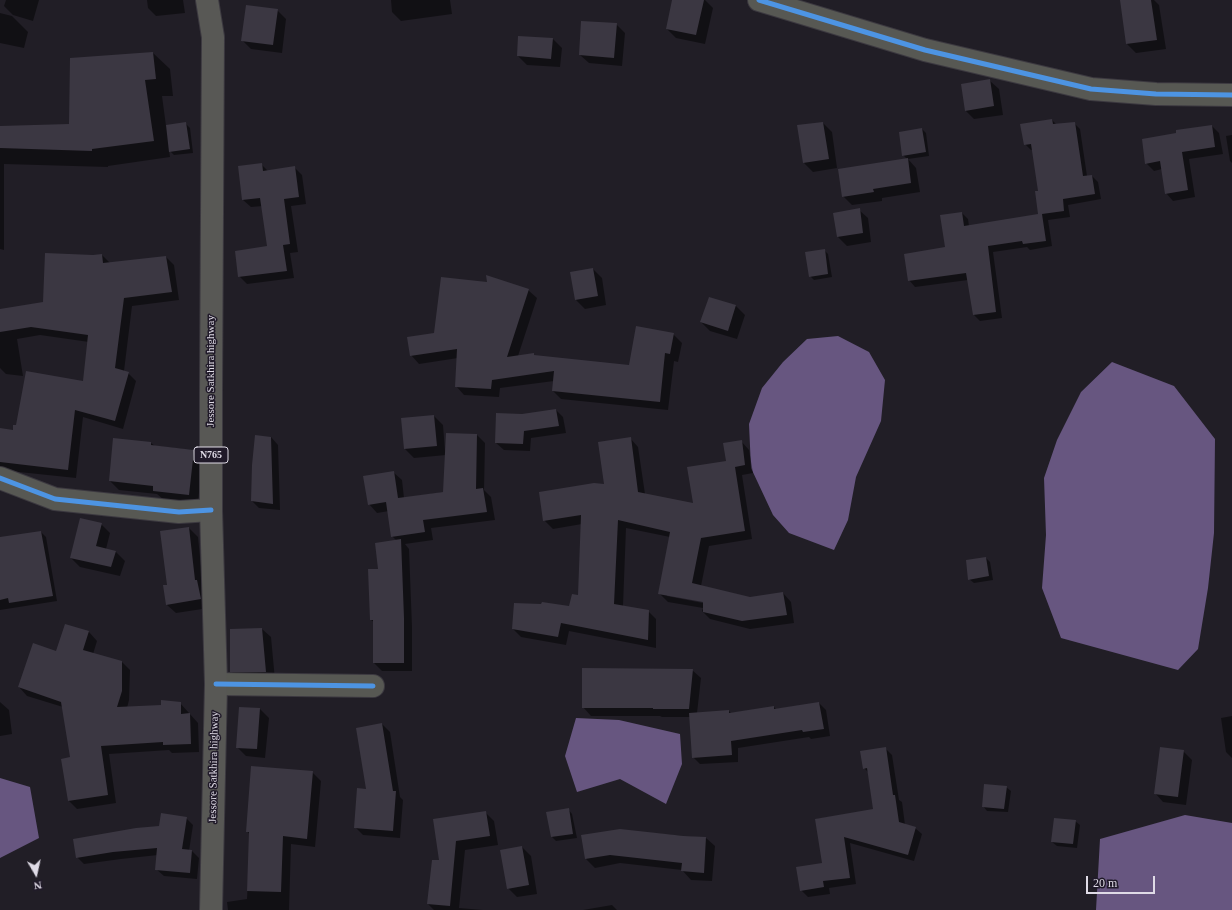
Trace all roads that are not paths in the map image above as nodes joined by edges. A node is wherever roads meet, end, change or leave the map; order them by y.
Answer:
1 (207, 0) edge
2 (759, 0) edge
3 (1232, 95) edge
4 (0, 478) edge
5 (211, 510) junction
6 (216, 684) junction
7 (373, 686) dead end
8 (211, 910) edge

1 - 5 highway, Jessore Satkhira highway / N765
2 - 3 street
4 - 5 street
5 - 6 highway, Jessore Satkhira highway / N765
6 - 7 street
6 - 8 highway, Jessore Satkhira highway / N765

